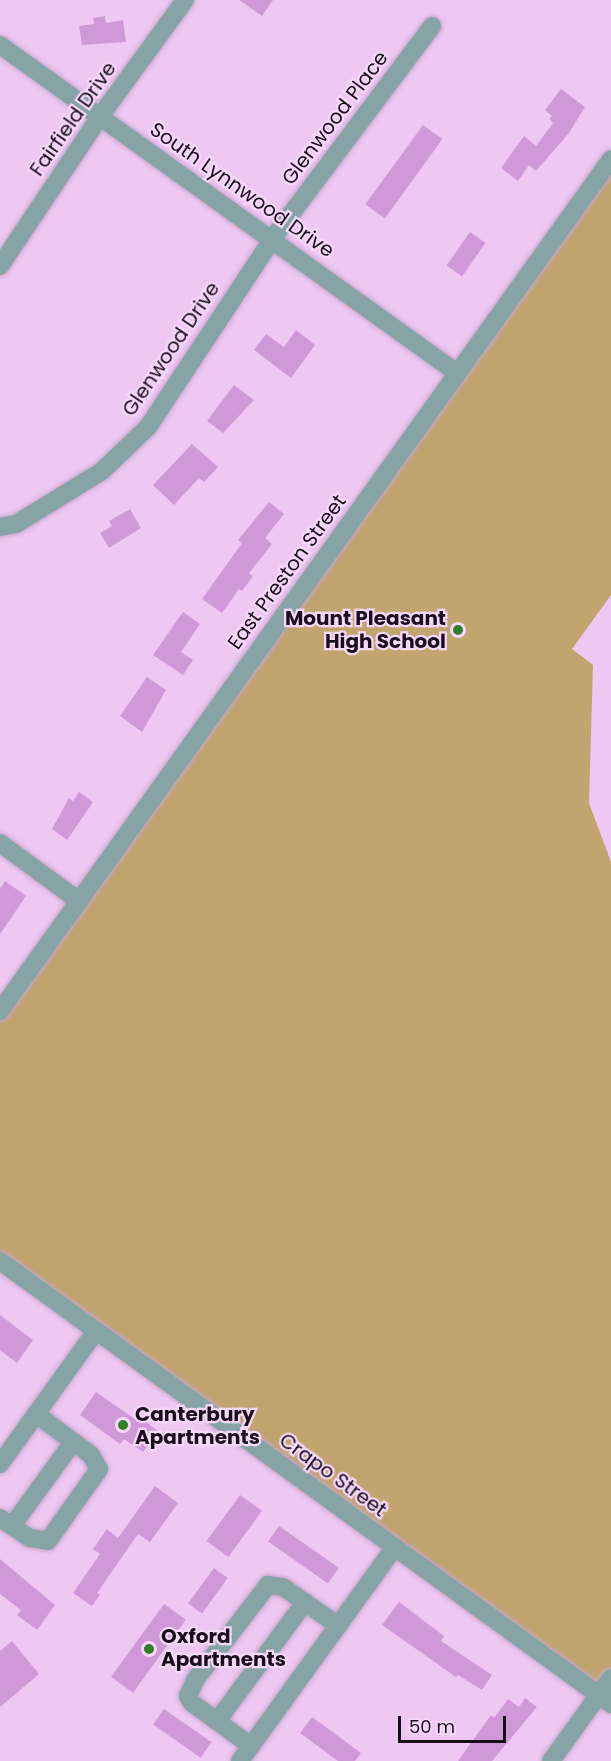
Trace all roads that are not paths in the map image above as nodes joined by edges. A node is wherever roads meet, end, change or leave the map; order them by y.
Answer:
1 (185, 0) edge
2 (432, 26) dead end
3 (0, 45) edge
4 (99, 118) junction
5 (611, 159) edge
6 (273, 238) junction
7 (0, 266) edge
8 (458, 373) junction
9 (0, 527) edge
10 (0, 843) edge
11 (79, 901) junction
12 (0, 1011) edge
13 (0, 1261) edge
14 (96, 1331) junction
15 (36, 1414) junction
16 (73, 1442) junction
17 (0, 1464) edge
18 (6, 1522) edge
19 (395, 1547) junction
20 (304, 1602) junction
21 (337, 1625) junction
22 (611, 1678) edge
23 (605, 1700) edge
24 (217, 1721) junction
25 (251, 1746) junction
26 (240, 1761) edge
27 (551, 1761) edge

1 - 4 street, Fairfield Drive
2 - 6 street, Glenwood Place
3 - 4 street, South Lynnwood Drive
4 - 6 street, South Lynnwood Drive
4 - 7 street, Fairfield Drive
5 - 8 street, East Preston Street
6 - 8 street, South Lynnwood Drive
6 - 9 street, Glenwood Drive
8 - 11 street, East Preston Street
10 - 11 street
11 - 12 street, East Preston Street
13 - 14 street, Crapo Street
14 - 15 street
14 - 19 street, Crapo Street
15 - 16 street
15 - 17 street
16 - 18 street
16 - 18 street
19 - 21 street
19 - 23 street, Crapo Street
20 - 21 street
20 - 24 street
20 - 24 street
21 - 25 street
22 - 23 street
23 - 27 street
24 - 25 street
25 - 26 street

